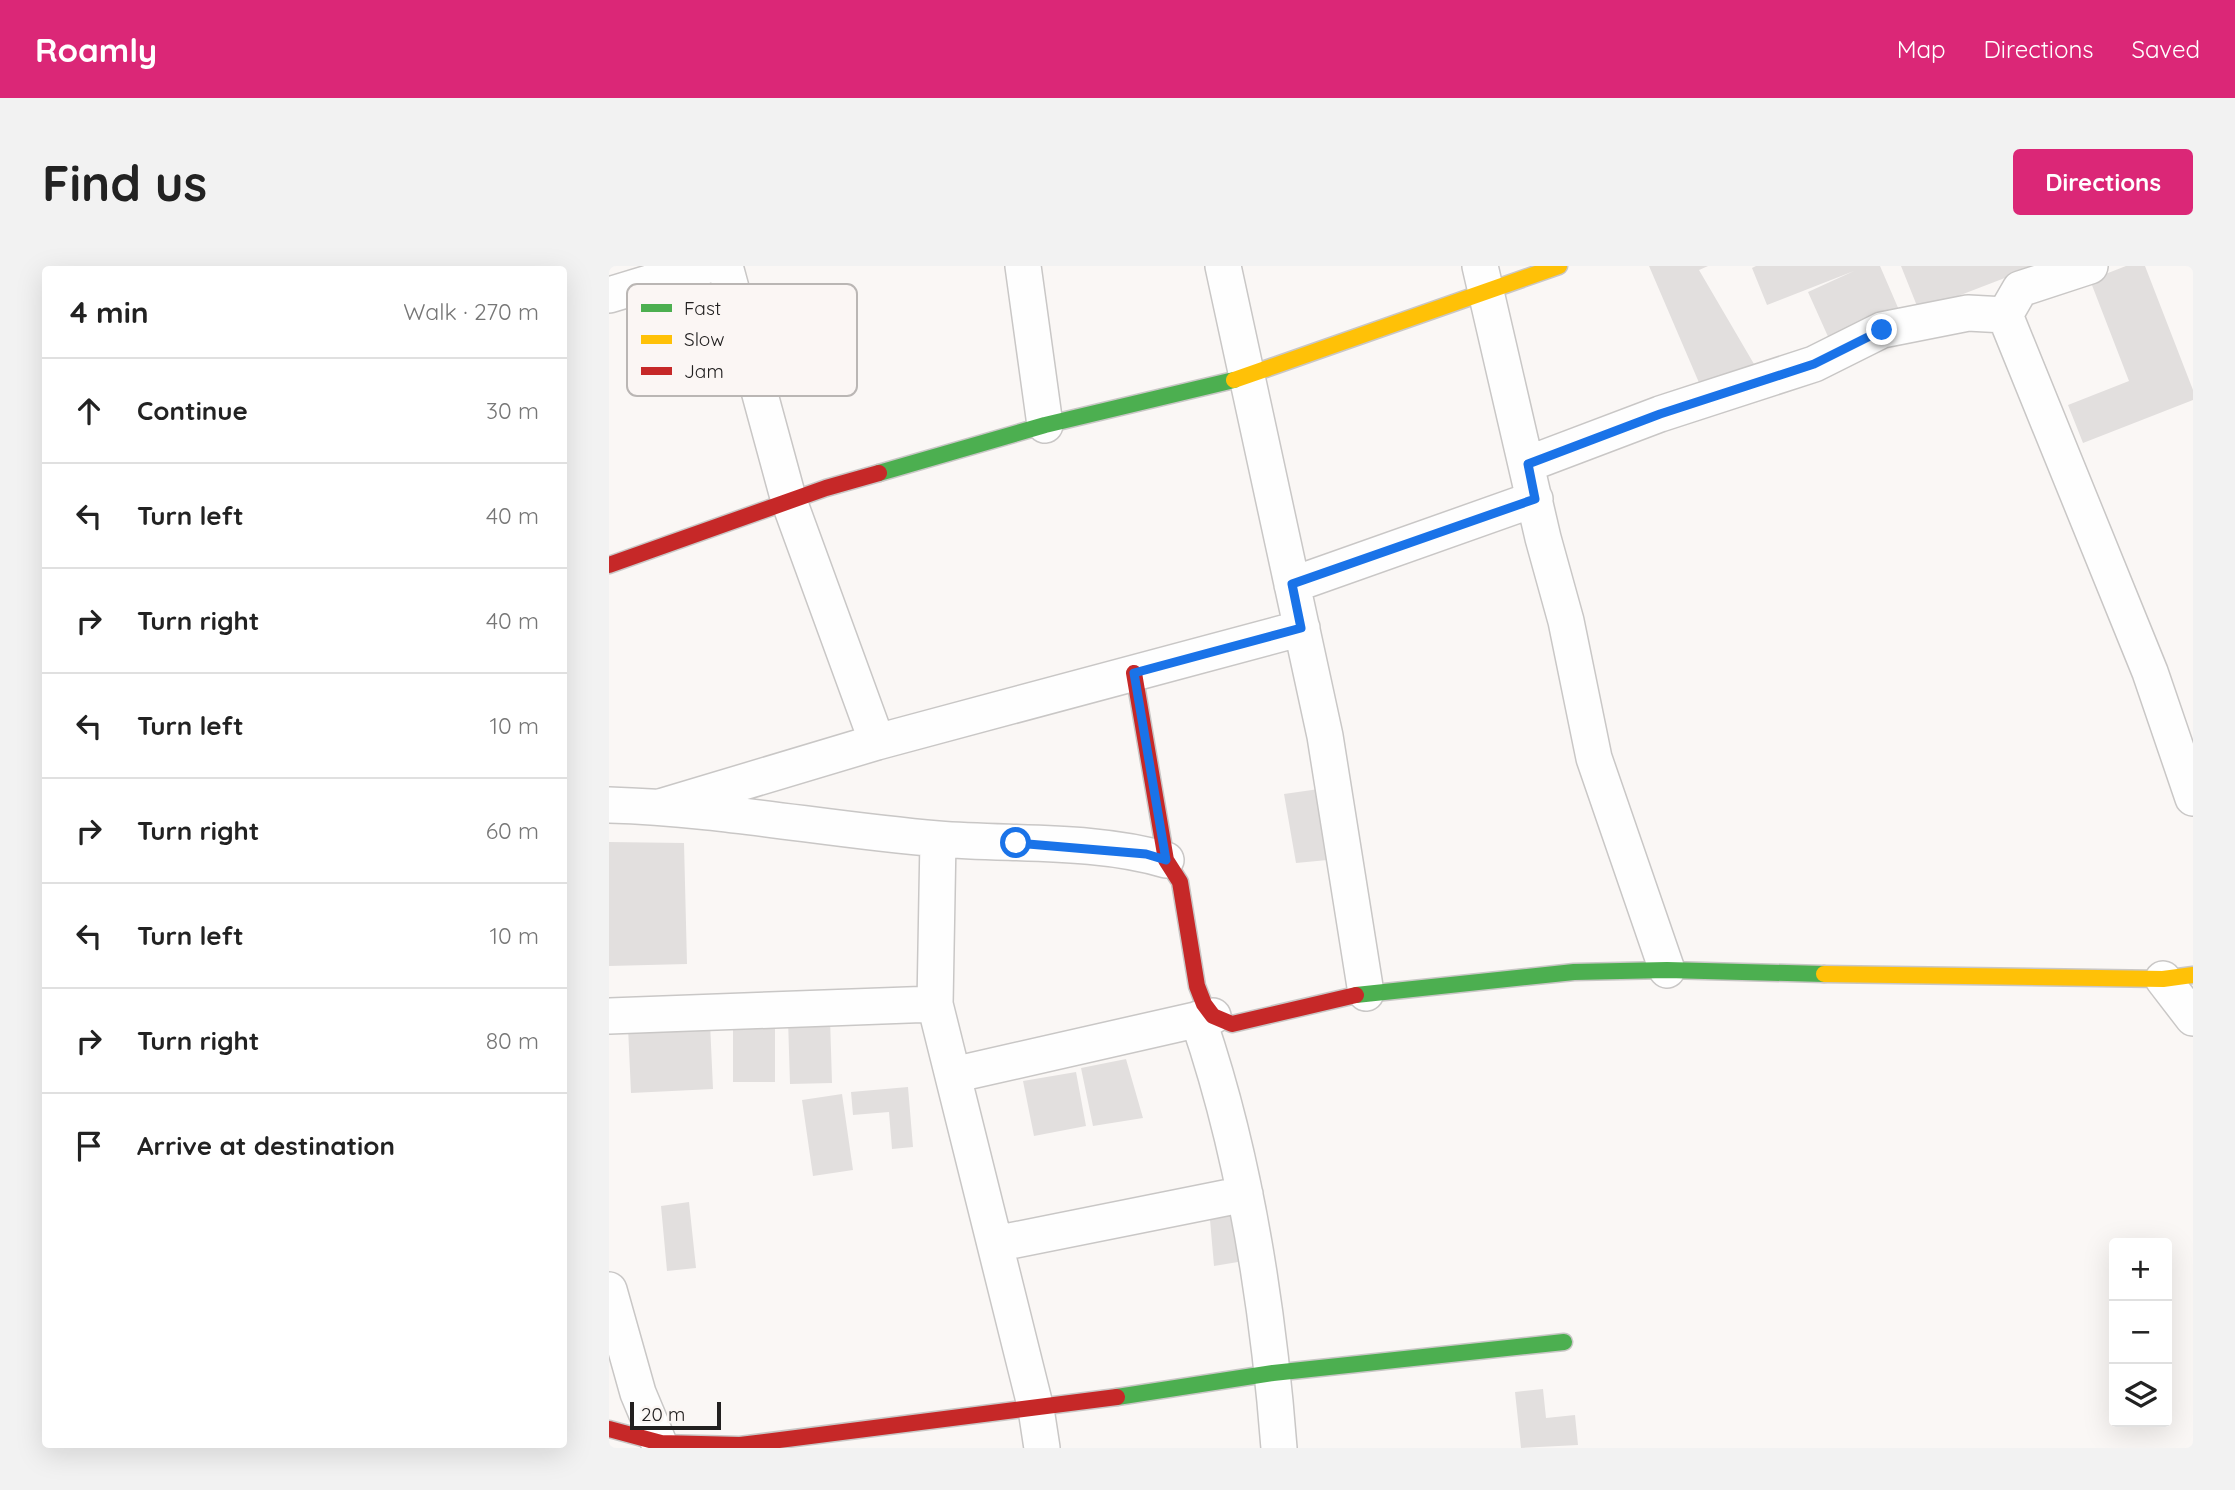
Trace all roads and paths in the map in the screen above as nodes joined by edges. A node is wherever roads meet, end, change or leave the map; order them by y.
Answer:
1 (705, 266) edge
2 (725, 266) edge
3 (1023, 266) edge
4 (1223, 266) edge
5 (1559, 266) edge
6 (2090, 266) edge
7 (1483, 279) edge
8 (645, 284) edge
9 (730, 284) edge
10 (627, 290) edge
11 (609, 295) edge
12 (2005, 315) junction
13 (1247, 377) junction
14 (760, 396) edge
15 (1045, 425) junction
16 (1528, 464) junction
17 (1535, 499) junction
18 (789, 501) junction
19 (609, 565) edge
20 (1292, 584) junction
21 (1301, 628) junction
22 (1134, 673) junction
23 (877, 742) junction
24 (2193, 798) edge
25 (609, 806) edge
26 (660, 807) junction
27 (938, 839) junction
28 (1166, 860) junction
29 (1667, 970) junction
30 (2178, 977) edge
31 (1366, 993) junction
32 (935, 1004) junction
33 (609, 1016) edge
34 (1206, 1018) junction
35 (2193, 1018) edge
36 (953, 1075) junction
37 (1245, 1194) junction
38 (995, 1244) junction
39 (609, 1290) edge
40 (1564, 1342) dead end
41 (1273, 1373) junction
42 (1036, 1409) junction
43 (609, 1429) edge
44 (661, 1446) edge
45 (1042, 1448) edge
46 (1279, 1448) edge

1 - 8 street
2 - 9 street
3 - 15 street
4 - 13 street
5 - 7 street
6 - 12 street
7 - 13 street
7 - 16 street
10 - 11 street
12 - 16 street
12 - 24 street
13 - 15 street
13 - 20 street
14 - 18 street
15 - 18 street
16 - 17 street
17 - 20 street
17 - 29 street
18 - 19 street
18 - 23 street
20 - 21 street
21 - 22 street
21 - 31 street
22 - 23 street
22 - 28 street
23 - 26 street
25 - 26 street
26 - 27 street
27 - 28 street
27 - 32 street
28 - 34 street
29 - 30 street
29 - 31 street
30 - 35 street
31 - 34 street
32 - 33 street
32 - 36 street
34 - 36 street
34 - 37 street
36 - 38 street
37 - 38 street
37 - 41 street
38 - 42 street
39 - 44 street
40 - 41 street
41 - 42 street
41 - 46 street
42 - 44 street
42 - 45 street
43 - 44 street

